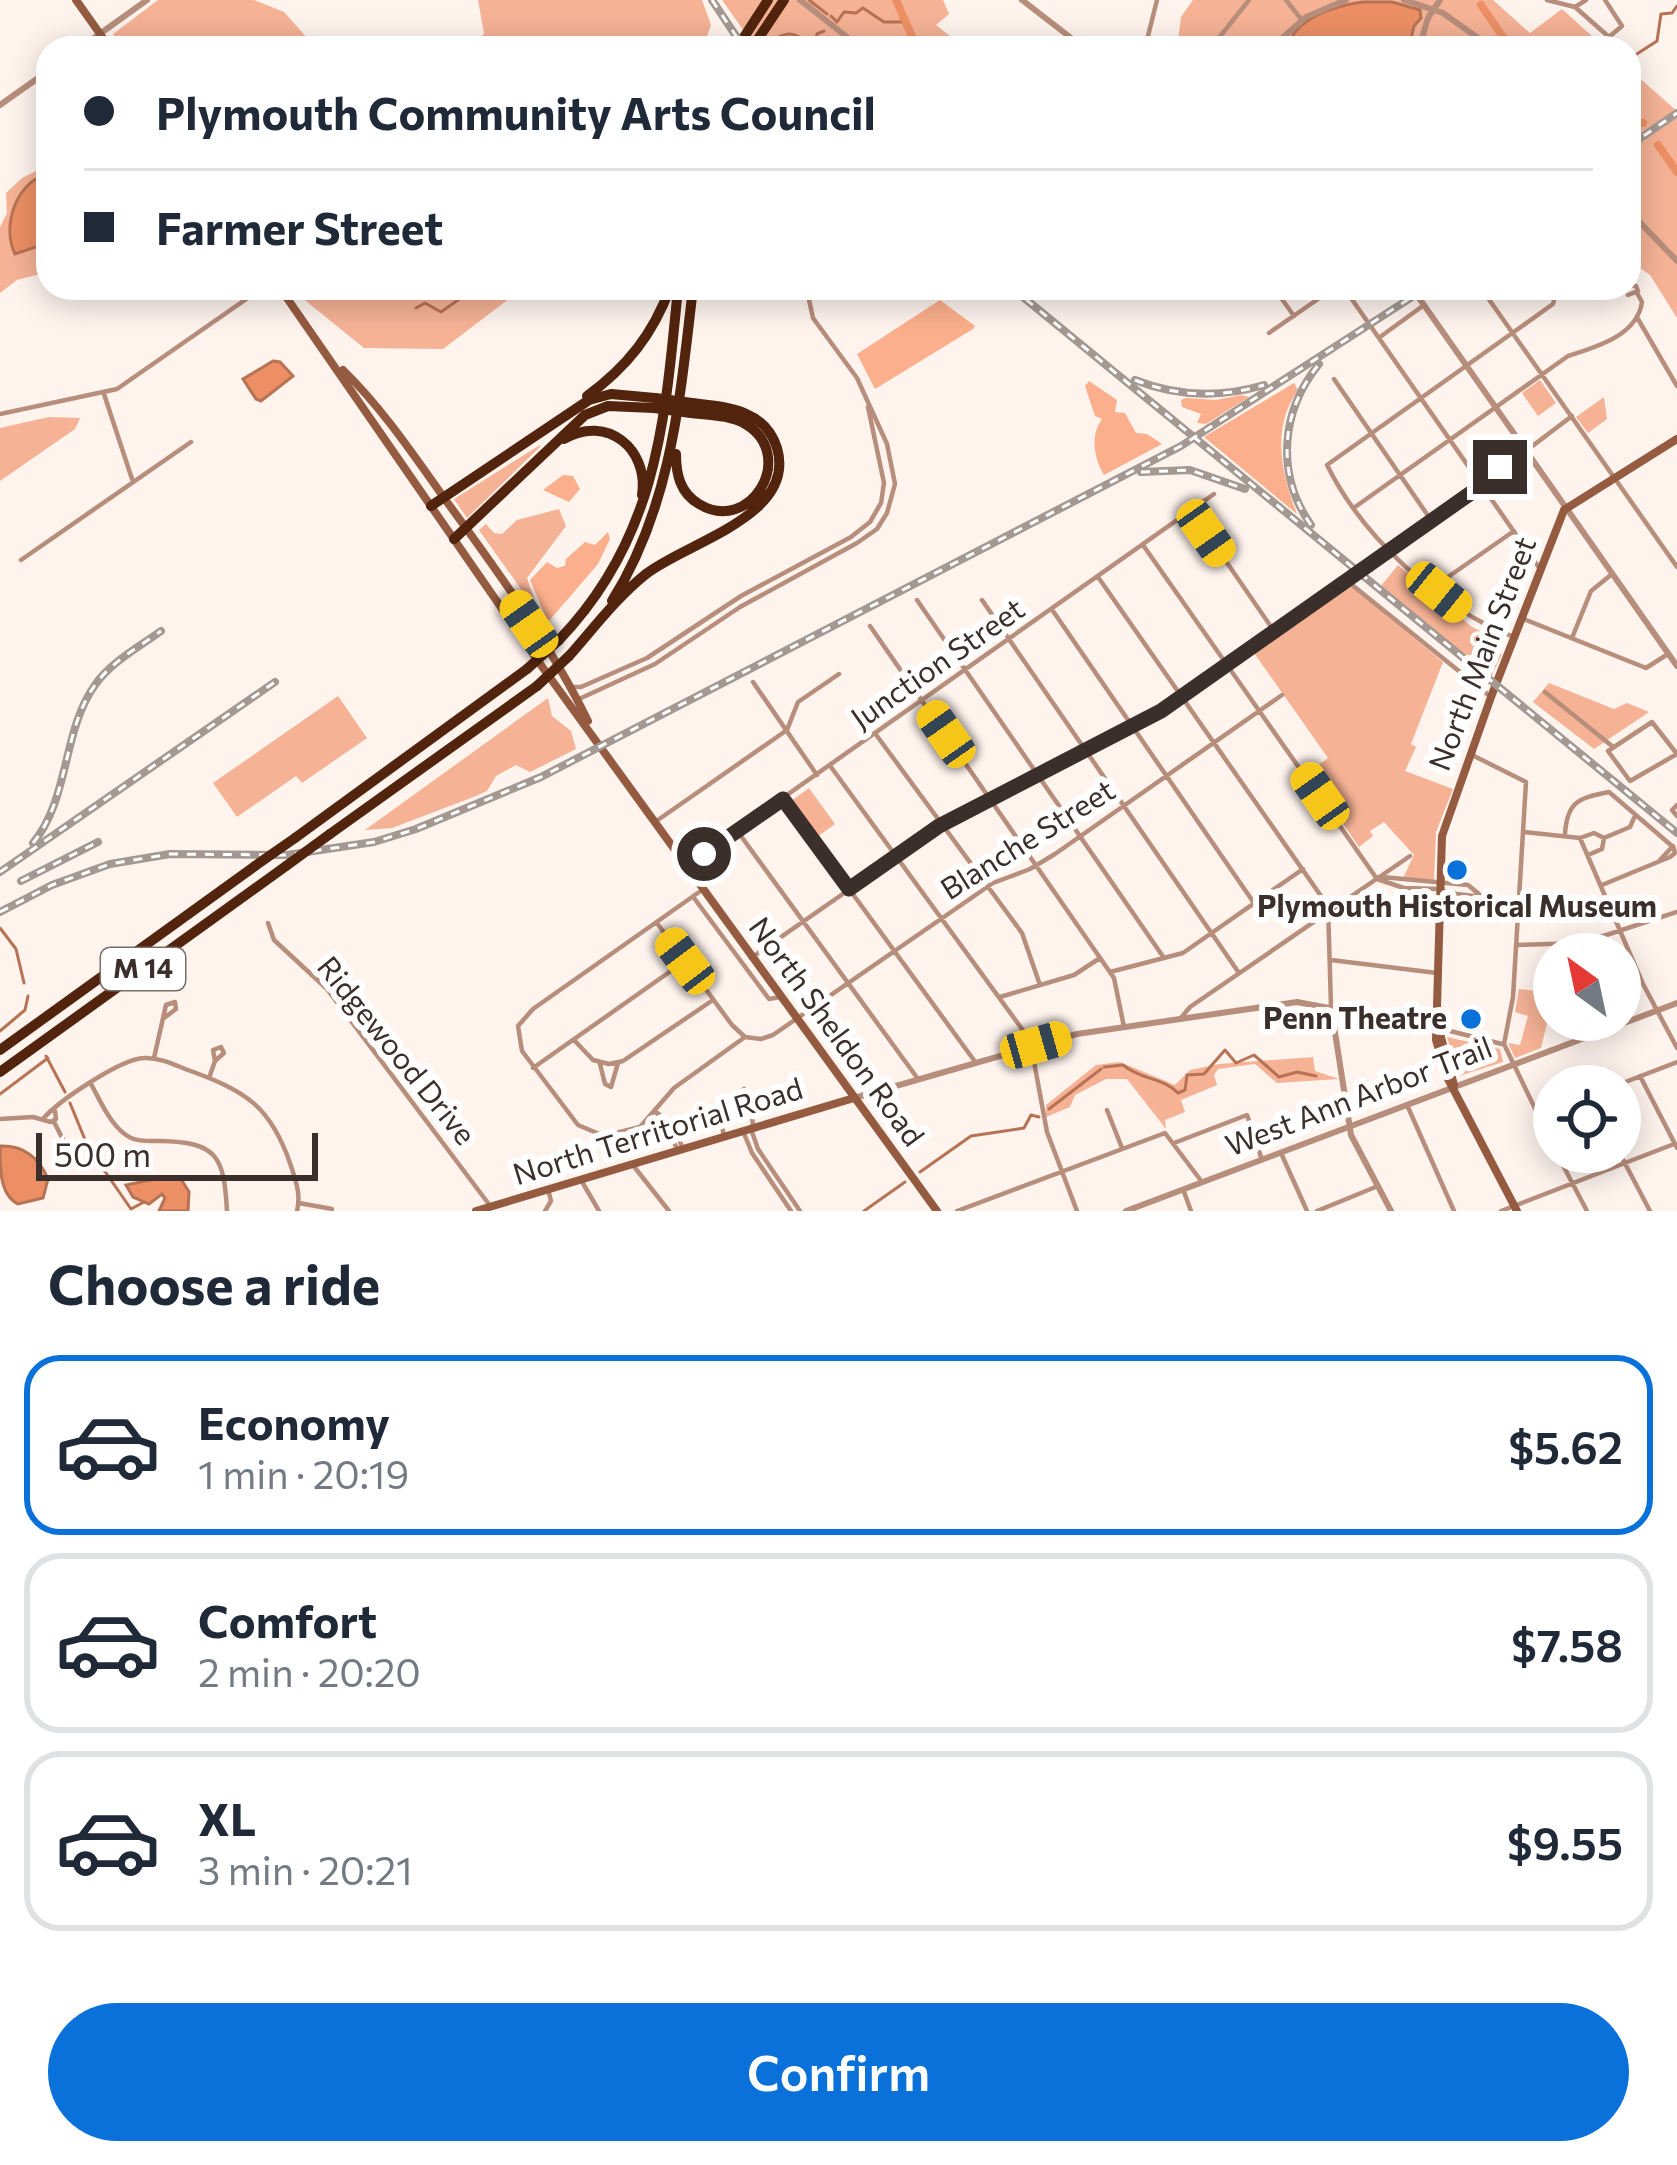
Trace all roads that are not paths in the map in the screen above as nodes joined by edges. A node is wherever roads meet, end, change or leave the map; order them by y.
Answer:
1 (76, 0) edge
2 (147, 0) edge
3 (768, 0) edge
4 (784, 0) edge
5 (800, 0) edge
6 (1022, 0) edge
7 (1157, 0) edge
8 (1249, 0) edge
9 (1286, 0) edge
10 (1346, 0) edge
11 (1404, 0) edge
12 (1440, 0) edge
13 (1546, 0) edge
14 (1586, 0) edge
15 (1605, 0) edge
16 (1575, 7) junction
17 (1433, 9) junction
18 (1301, 20) junction
19 (100, 34) junction
20 (97, 36) edge
21 (745, 36) edge
22 (760, 36) edge
23 (846, 36) edge
24 (1068, 36) edge
25 (1148, 36) edge
26 (1220, 36) edge
27 (1284, 36) edge
28 (1423, 36) edge
29 (1477, 36) edge
30 (1608, 36) edge
31 (1610, 36) edge
32 (36, 80) edge
33 (0, 105) edge
34 (1641, 224) edge
35 (1677, 261) edge
36 (245, 300) edge
37 (289, 300) edge
38 (667, 300) edge
39 (673, 300) edge
40 (691, 300) edge
41 (809, 300) edge
42 (1283, 300) edge
43 (1317, 300) edge
44 (1352, 300) edge
45 (1420, 300) edge
46 (1490, 300) edge
47 (1555, 300) edge
48 (1641, 300) edge
49 (1424, 305) junction
50 (1294, 316) junction
51 (1638, 320) junction
52 (1269, 333) dead end
53 (1513, 333) junction
54 (1379, 338) junction
55 (331, 359) junction
56 (1466, 365) junction
57 (1542, 374) junction
58 (1334, 379) dead end
59 (1677, 386) edge
60 (680, 387) junction
61 (104, 394) junction
62 (1420, 398) junction
63 (867, 401) junction
64 (654, 403) junction
65 (692, 408) junction
66 (1496, 408) junction
67 (0, 413) edge
68 (1572, 416) junction
69 (542, 430) junction
70 (1370, 433) junction
71 (398, 434) junction
72 (1677, 439) edge
73 (1450, 440) junction
74 (191, 442) dead end
75 (887, 444) junction
76 (388, 445) junction
77 (877, 447) junction
78 (1526, 449) junction
79 (529, 468) junction
80 (1400, 476) junction
81 (1614, 476) junction
82 (134, 482) junction
83 (434, 482) junction
84 (1481, 485) junction
85 (419, 489) junction
86 (1214, 494) dead end
87 (444, 497) junction
88 (431, 506) junction
89 (1567, 506) junction
90 (1355, 507) junction
91 (1191, 511) junction
92 (1431, 520) junction
93 (863, 528) junction
94 (467, 530) junction
95 (1514, 531) junction
96 (869, 535) junction
97 (454, 538) junction
98 (629, 539) junction
99 (1143, 545) junction
100 (1388, 551) junction
101 (21, 560) dead end
102 (1677, 567) edge
103 (792, 568) junction
104 (1540, 568) junction
105 (497, 570) junction
106 (1614, 573) junction
107 (796, 576) junction
108 (1098, 577) junction
109 (484, 580) junction
110 (1346, 580) junction
111 (1433, 588) junction
112 (736, 600) junction
113 (917, 600) dead end
114 (982, 600) dead end
115 (500, 603) junction
116 (740, 608) junction
117 (1051, 610) junction
118 (1521, 618) junction
119 (870, 626) dead end
120 (1274, 631) junction
121 (539, 633) junction
122 (586, 637) junction
123 (679, 638) junction
124 (1514, 638) junction
125 (1572, 638) junction
126 (1009, 639) junction
127 (526, 643) junction
128 (684, 645) junction
129 (1669, 654) junction
130 (1227, 664) junction
131 (1677, 666) edge
132 (620, 668) junction
133 (966, 671) junction
134 (838, 674) dead end
135 (624, 676) junction
136 (568, 682) junction
137 (754, 682) dead end
138 (1546, 692) dead end
139 (1282, 695) dead end
140 (1182, 696) junction
141 (1491, 697) junction
142 (572, 700) junction
143 (922, 702) junction
144 (1259, 711) junction
145 (1133, 728) junction
146 (787, 730) junction
147 (876, 734) junction
148 (1214, 742) junction
149 (1612, 746) junction
150 (1086, 752) junction
151 (1470, 754) junction
152 (830, 766) junction
153 (817, 775) junction
154 (1040, 775) junction
155 (1166, 776) junction
156 (783, 799) junction
157 (992, 799) junction
158 (1677, 805) edge
159 (1124, 806) junction
160 (1677, 816) edge
161 (1634, 818) junction
162 (655, 822) junction
163 (942, 825) junction
164 (737, 831) junction
165 (1523, 832) junction
166 (1565, 835) junction
167 (1080, 836) junction
168 (1580, 838) junction
169 (1604, 838) junction
170 (1588, 855) junction
171 (1410, 856) dead end
172 (896, 857) junction
173 (1401, 862) junction
174 (686, 866) junction
175 (1036, 866) junction
176 (1303, 869) junction
177 (1376, 879) junction
178 (1399, 882) junction
179 (1440, 885) junction
180 (1600, 885) junction
181 (988, 887) junction
182 (849, 889) junction
183 (703, 890) junction
184 (693, 896) junction
185 (1520, 901) junction
186 (1254, 903) junction
187 (1677, 911) edge
188 (1328, 912) junction
189 (941, 919) junction
190 (803, 921) junction
191 (268, 923) dead end
192 (657, 923) junction
193 (1621, 932) junction
194 (1211, 933) junction
195 (1618, 933) edge
196 (1516, 945) junction
197 (1533, 945) edge
198 (895, 951) junction
199 (751, 958) junction
200 (1100, 958) junction
201 (1164, 958) junction
202 (1331, 960) junction
203 (685, 961) junction
204 (1110, 972) junction
205 (1239, 974) junction
206 (1437, 974) junction
207 (848, 983) junction
208 (1040, 985) junction
209 (780, 997) junction
210 (999, 997) junction
211 (713, 1000) junction
212 (1677, 1003) edge
213 (1331, 1007) junction
214 (1656, 1010) junction
215 (164, 1018) dead end
216 (796, 1019) junction
217 (1180, 1019) junction
218 (1124, 1027) junction
219 (1438, 1028) junction
220 (745, 1037) junction
221 (573, 1039) junction
222 (1504, 1044) junction
223 (1031, 1047) junction
224 (1677, 1048) edge
225 (0, 1050) edge
226 (154, 1058) junction
227 (215, 1060) dead end
228 (1677, 1062) edge
229 (618, 1063) junction
230 (976, 1063) junction
231 (600, 1064) junction
232 (1511, 1065) junction
233 (533, 1068) junction
234 (0, 1072) edge
235 (1641, 1076) edge
236 (209, 1078) junction
237 (1641, 1078) edge
238 (918, 1079) junction
239 (91, 1084) junction
240 (1454, 1087) junction
241 (854, 1098) junction
242 (1407, 1105) junction
243 (1533, 1107) edge
244 (55, 1110) junction
245 (1107, 1110) dead end
246 (656, 1112) junction
247 (0, 1119) edge
248 (43, 1119) junction
249 (54, 1122) junction
250 (752, 1126) junction
251 (1349, 1126) junction
252 (724, 1137) junction
253 (1174, 1143) junction
254 (1676, 1146) edge
255 (1122, 1148) junction
256 (680, 1150) junction
257 (1281, 1153) junction
258 (72, 1157) dead end
259 (1641, 1157) edge
260 (1262, 1160) junction
261 (632, 1164) junction
262 (1062, 1171) junction
263 (1567, 1173) edge
264 (1598, 1173) edge
265 (1629, 1173) edge
266 (581, 1180) junction
267 (1202, 1182) junction
268 (776, 1183) junction
269 (1572, 1183) junction
270 (1378, 1186) junction
271 (548, 1190) junction
272 (1183, 1190) junction
273 (298, 1207) edge
274 (490, 1207) junction
275 (1516, 1208) edge
276 (332, 1209) edge
277 (227, 1211) edge
278 (476, 1211) edge
279 (545, 1211) edge
280 (598, 1211) edge
281 (669, 1211) edge
282 (791, 1211) edge
283 (800, 1211) edge
284 (937, 1211) edge
285 (957, 1211) edge
286 (1077, 1211) edge
287 (1126, 1211) edge
288 (1191, 1211) edge
289 (1307, 1211) edge
290 (1318, 1211) edge
291 (1391, 1211) edge
292 (1454, 1211) edge
293 (1501, 1211) edge
294 (1587, 1211) edge
295 (1650, 1211) edge

1 - 19 main road
2 - 19 street
3 - 21 highway
4 - 22 highway
5 - 23 street
6 - 24 street
7 - 25 street
8 - 26 street
9 - 18 street
10 - 18 street
11 - 17 street
12 - 17 street
13 - 16 street
14 - 16 street
15 - 31 street
16 - 30 street
17 - 28 street
17 - 29 street
18 - 27 street
19 - 20 street
32 - 33 street
34 - 35 street
36 - 61 street
37 - 55 main road, North Sheldon Road
38 - 69 highway
39 - 98 highway, M 14
40 - 60 highway, M 14
41 - 63 street
42 - 50 street
43 - 50 street
44 - 54 street
45 - 49 street
46 - 53 street
47 - 53 street
48 - 51 street
49 - 54 street
49 - 56 street
50 - 52 street
51 - 57 street
51 - 59 street
53 - 56 street
53 - 57 street
54 - 62 street
55 - 71 main road, North Sheldon Road
55 - 76 main road, North Sheldon Road
56 - 62 street
56 - 66 street
57 - 66 street
57 - 68 street
58 - 70 street
60 - 65 highway
60 - 122 highway, M 14
61 - 67 street
61 - 82 street
62 - 70 street
62 - 73 street
63 - 75 street
63 - 77 street
64 - 65 highway, bridge
64 - 69 highway
64 - 79 highway
65 - 122 highway
66 - 73 street
66 - 78 street
68 - 78 street
68 - 81 street
69 - 87 highway
70 - 80 street
70 - 90 street
71 - 76 main road
71 - 83 main road, North Sheldon Road
72 - 81 main road
73 - 80 street
73 - 84 street
74 - 82 street
75 - 77 street
75 - 96 street
76 - 85 main road, North Sheldon Road
77 - 93 street
78 - 84 street
78 - 89 street
79 - 94 highway
79 - 98 highway
80 - 90 street
80 - 92 street
81 - 89 main road
81 - 102 street
82 - 101 street
83 - 85 main road
83 - 87 main road, North Sheldon Road
84 - 92 street
84 - 95 street
85 - 88 main road, North Sheldon Road
86 - 91 street, Junction Street
87 - 88 highway
87 - 94 main road, North Sheldon Road
88 - 97 main road, North Sheldon Road
89 - 104 main road, North Main Street
89 - 106 street
90 - 100 street
91 - 99 street, Junction Street
91 - 120 street
92 - 100 street
93 - 96 street
93 - 103 street
94 - 97 highway
94 - 105 main road, North Sheldon Road
95 - 104 street
95 - 111 street
96 - 107 street
97 - 109 main road, North Sheldon Road
98 - 225 highway, M 14, bridge
99 - 108 street, Junction Street
99 - 130 street
100 - 110 street
100 - 111 street
103 - 107 street
103 - 112 street
104 - 118 main road, North Main Street
105 - 109 main road
105 - 121 main road, North Sheldon Road
106 - 125 street
106 - 129 street
107 - 116 street
108 - 117 street, Junction Street
108 - 140 street
109 - 115 main road, North Sheldon Road
110 - 120 street
110 - 141 street
111 - 124 street
112 - 116 street
112 - 123 street
113 - 133 street
114 - 126 street
115 - 121 main road
115 - 127 main road, North Sheldon Road
116 - 128 street
117 - 126 street, Junction Street
117 - 145 street
118 - 124 main road, North Main Street
118 - 125 street
119 - 143 street
120 - 130 street
121 - 127 main road
121 - 136 main road, North Sheldon Road
122 - 234 highway, M 14, bridge
123 - 128 street
123 - 132 street
124 - 141 main road, North Main Street
125 - 129 street
126 - 133 street, Junction Street
126 - 150 street
127 - 142 main road, North Sheldon Road
128 - 135 street
129 - 131 street
130 - 140 street
130 - 144 street
132 - 135 street
132 - 136 street
133 - 143 street, Junction Street
133 - 154 street
134 - 146 street
135 - 142 street
136 - 142 main road, North Sheldon Road
137 - 146 street
138 - 149 street
139 - 144 street, Blanche Street
140 - 145 street
140 - 148 street
141 - 151 main road, North Main Street
142 - 162 main road, North Sheldon Road
143 - 147 street, Junction Street
143 - 157 street
144 - 148 street, Blanche Street
144 - 177 street
145 - 150 street
145 - 155 street
146 - 153 street
146 - 162 street
147 - 152 street, Junction Street
147 - 163 street
148 - 155 street, Blanche Street
148 - 176 street
149 - 149 street
150 - 154 street
150 - 159 street
151 - 165 street
151 - 179 main road, North Main Street
152 - 153 street, Junction Street
152 - 172 street
153 - 156 street, Junction Street
154 - 157 street
154 - 167 street
155 - 159 street, Blanche Street
155 - 186 street
156 - 164 street, Junction Street
156 - 182 street
157 - 163 street
157 - 175 street
158 - 160 street
159 - 167 street, Blanche Street
159 - 194 street
161 - 166 street
161 - 169 street
161 - 180 street
162 - 174 main road, North Sheldon Road
163 - 172 street
163 - 181 street
164 - 174 street, Junction Street
164 - 190 street
165 - 166 street
165 - 185 street
166 - 168 street
167 - 175 street, Blanche Street
167 - 201 street
168 - 169 street
168 - 170 street
169 - 170 street
170 - 180 street
171 - 173 street
172 - 182 street
172 - 189 street
173 - 177 street
173 - 178 street
174 - 183 main road, North Sheldon Road
175 - 181 street, Blanche Street
175 - 200 street
176 - 186 street
176 - 188 street
177 - 178 street
177 - 188 street
178 - 179 street
179 - 185 street
179 - 206 main road, North Main Street
180 - 193 street
181 - 189 street, Blanche Street
181 - 208 street
182 - 190 street
182 - 198 street
183 - 184 street
183 - 199 main road, North Sheldon Road
184 - 192 street
184 - 209 street
185 - 196 street
186 - 194 street
187 - 193 street
188 - 202 street
188 - 205 street
189 - 198 street, Blanche Street
189 - 210 street
190 - 199 street
190 - 207 street
191 - 274 street, Ridgewood Drive
192 - 203 street
192 - 233 street
193 - 195 street
193 - 214 street
194 - 201 street
194 - 205 street
196 - 197 street
196 - 222 street
198 - 207 street, Blanche Street
198 - 230 street
199 - 209 main road, North Sheldon Road
200 - 204 street
200 - 208 street
201 - 204 street
202 - 206 street
202 - 213 street
203 - 211 street
203 - 221 street
204 - 218 street
205 - 217 street
206 - 219 main road, North Main Street
207 - 216 street, Blanche Street
207 - 238 street
208 - 210 street
209 - 216 main road, North Sheldon Road
210 - 223 street
211 - 220 street
211 - 229 street
212 - 214 street, West Ann Arbor Trail
213 - 217 street
213 - 219 street
213 - 251 street
214 - 224 street
214 - 232 street, West Ann Arbor Trail
215 - 226 street
216 - 220 street, Blanche Street
216 - 241 main road, North Sheldon Road
217 - 218 street
218 - 223 street
219 - 222 street
219 - 240 main road, North Main Street
220 - 246 street, Blanche Street
221 - 231 street
221 - 233 street
222 - 232 street
223 - 230 street
223 - 262 street
226 - 236 street
226 - 239 street
227 - 236 street
228 - 235 street
229 - 231 street
229 - 231 street
230 - 238 street
232 - 240 street, West Ann Arbor Trail
232 - 243 street
233 - 246 street
236 - 273 street
237 - 254 street
238 - 241 street
239 - 244 street
239 - 277 street
240 - 242 street, West Ann Arbor Trail
240 - 275 main road, North Main Street
241 - 250 main road, North Territorial Road
241 - 284 main road, North Sheldon Road
242 - 251 street, West Ann Arbor Trail
242 - 292 street
244 - 248 street
244 - 249 street
245 - 255 street
246 - 256 street
247 - 248 street
248 - 249 street
249 - 258 street
250 - 252 main road, North Territorial Road
250 - 252 street
250 - 268 street
251 - 257 street, West Ann Arbor Trail
251 - 270 street
252 - 256 main road, North Territorial Road
253 - 255 street
253 - 260 street
253 - 267 street
254 - 259 street
255 - 262 street
256 - 261 main road, North Territorial Road
257 - 260 street, West Ann Arbor Trail
257 - 289 street
260 - 267 street, West Ann Arbor Trail
261 - 266 main road, North Territorial Road
261 - 281 street
262 - 285 street
262 - 286 street
263 - 269 street
264 - 269 street
265 - 295 street
266 - 271 main road, North Territorial Road
266 - 280 street
267 - 272 street, West Ann Arbor Trail
268 - 282 street
268 - 283 street
269 - 275 street
269 - 294 street
270 - 290 street
270 - 291 street
271 - 274 main road, North Territorial Road
271 - 279 street
272 - 287 street, West Ann Arbor Trail
272 - 288 street
273 - 276 street
274 - 278 main road, North Territorial Road
275 - 293 street

